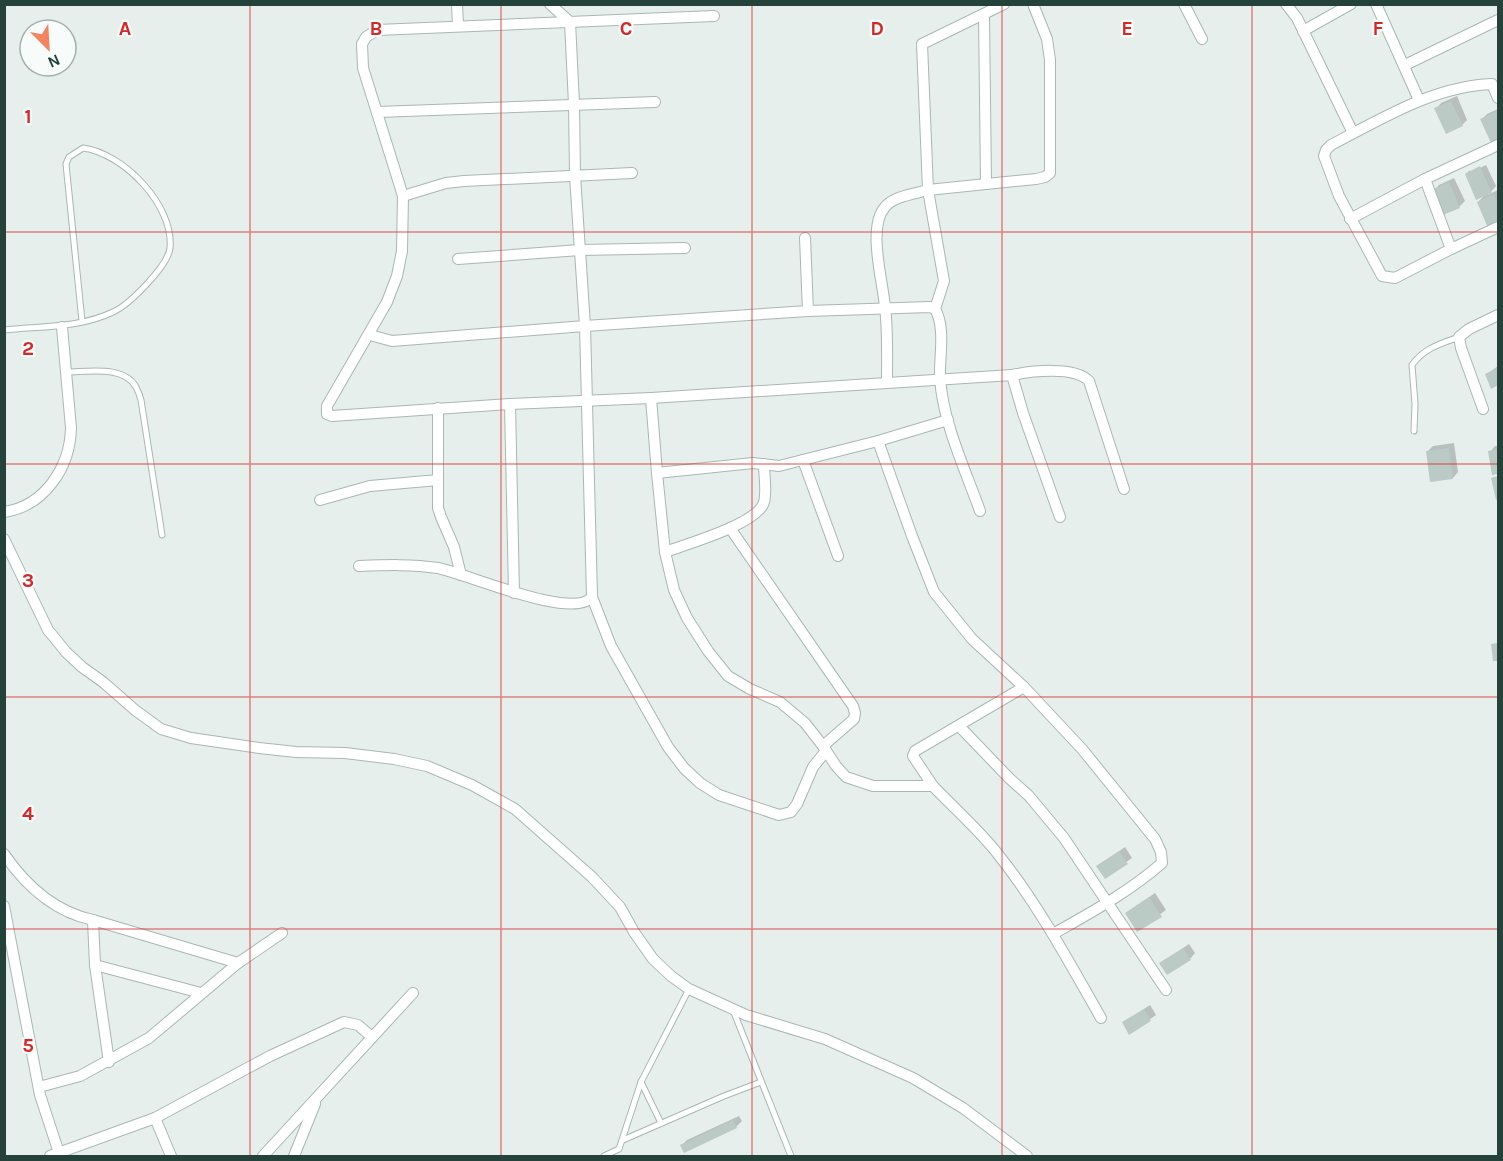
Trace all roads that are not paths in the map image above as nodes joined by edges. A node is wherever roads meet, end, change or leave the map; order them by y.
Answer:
1 (457, 4) edge
2 (550, 4) edge
3 (1004, 4) edge
4 (1033, 4) edge
5 (1185, 4) edge
6 (1286, 4) edge
7 (1351, 4) edge
8 (1376, 4) edge
9 (984, 15) junction
10 (714, 16) dead end
11 (1498, 20) edge
12 (570, 22) junction
13 (458, 25) junction
14 (1303, 31) junction
15 (1202, 39) dead end
16 (1405, 65) junction
17 (1495, 83) edge
18 (1498, 98) edge
19 (1419, 100) junction
20 (655, 102) dead end
21 (574, 104) junction
22 (377, 112) junction
23 (1353, 133) junction
24 (1498, 145) edge
25 (632, 172) dead end
26 (575, 176) junction
27 (1425, 179) junction
28 (986, 184) junction
29 (928, 190) junction
30 (404, 196) junction
31 (1350, 219) junction
32 (1498, 227) edge
33 (805, 238) dead end
34 (685, 248) dead end
35 (1450, 249) junction
36 (580, 250) junction
37 (458, 259) dead end
38 (886, 308) junction
39 (935, 309) junction
40 (808, 310) junction
41 (1498, 315) edge
42 (82, 321) junction
43 (585, 326) junction
44 (62, 327) junction
45 (4, 330) edge
46 (369, 334) junction
47 (1459, 337) junction
48 (67, 372) junction
49 (1012, 375) junction
50 (940, 378) junction
51 (887, 382) junction
52 (651, 398) junction
53 (588, 399) junction
54 (510, 404) junction
55 (438, 408) junction
56 (1483, 409) dead end
57 (948, 420) junction
58 (1414, 431) dead end
59 (879, 441) junction
60 (803, 460) junction
61 (764, 464) junction
62 (657, 473) junction
63 (438, 480) junction
64 (1124, 489) dead end
65 (320, 500) dead end
66 (980, 511) dead end
67 (4, 512) edge
68 (1060, 517) dead end
69 (730, 528) junction
70 (162, 535) dead end
71 (4, 539) edge
72 (666, 552) junction
73 (838, 556) dead end
74 (359, 566) dead end
75 (461, 575) junction
76 (514, 593) junction
77 (592, 597) junction
78 (1024, 687) junction
79 (960, 726) junction
80 (825, 748) junction
81 (933, 786) junction
82 (4, 854) edge
83 (1108, 902) junction
84 (4, 906) edge
85 (93, 920) junction
86 (282, 933) dead end
87 (1053, 934) junction
88 (238, 963) junction
89 (95, 965) junction
90 (689, 989) junction
91 (1166, 990) dead end
92 (201, 993) junction
93 (413, 993) dead end
94 (732, 1009) junction
95 (1101, 1018) dead end
96 (372, 1037) junction
97 (109, 1062) junction
98 (641, 1082) junction
99 (761, 1082) junction
100 (39, 1087) junction
101 (318, 1096) junction
102 (155, 1118) junction
103 (661, 1123) junction
104 (623, 1140) junction
105 (55, 1155) edge
106 (171, 1156) edge
107 (263, 1156) edge
108 (294, 1156) edge
109 (604, 1156) edge
110 (791, 1156) edge
111 (1027, 1156) edge

1 - 13 street
2 - 12 street
3 - 9 street
4 - 28 street
5 - 15 street
6 - 14 street
7 - 14 street
8 - 16 street
9 - 28 street
9 - 29 street
10 - 12 street
11 - 16 street
12 - 13 street
12 - 21 street
13 - 22 street
14 - 23 street
16 - 19 street
17 - 18 street
17 - 19 street
19 - 23 street
20 - 21 street
21 - 22 street
21 - 26 street
22 - 30 street
23 - 31 street
24 - 27 street
25 - 26 street
26 - 30 street
26 - 36 street
27 - 31 street
27 - 35 street
28 - 29 street
29 - 38 street
29 - 39 street
30 - 46 street
31 - 35 street
32 - 35 street
33 - 40 street
34 - 36 street
36 - 37 street
36 - 43 street
38 - 39 street
38 - 40 street
38 - 51 street
39 - 50 street
40 - 43 street
41 - 47 street
42 - 42 lane
42 - 44 lane
43 - 46 street
43 - 53 street
44 - 45 lane
44 - 48 street
46 - 55 street
47 - 56 street
47 - 58 lane
48 - 67 street
48 - 70 lane
49 - 50 street
49 - 64 street
49 - 68 street
50 - 51 street
50 - 57 street
51 - 52 street
52 - 53 street
52 - 62 street
53 - 54 street
53 - 77 street
54 - 55 street
54 - 76 street
55 - 63 street
57 - 59 street
57 - 66 street
59 - 60 street
59 - 78 street
60 - 61 street
60 - 73 street
61 - 62 street
61 - 69 street
62 - 72 street
63 - 65 street
63 - 75 street
69 - 72 street
69 - 80 street
71 - 90 street
72 - 80 street
74 - 75 street
75 - 76 street
76 - 77 street
77 - 80 street
78 - 79 street
78 - 83 street
79 - 81 street
79 - 83 street
80 - 81 street
81 - 87 street
82 - 85 street
83 - 87 street
83 - 91 street
84 - 100 street
85 - 88 street
85 - 89 street
86 - 88 street
87 - 95 street
88 - 92 street
89 - 92 street
89 - 97 street
90 - 94 street
90 - 98 lane
92 - 97 street
93 - 96 street
94 - 99 lane
94 - 111 street
96 - 101 street
96 - 102 street
97 - 100 street
98 - 103 lane
98 - 104 lane
99 - 103 lane
99 - 110 lane
100 - 105 street
101 - 107 street
101 - 108 street
102 - 105 street
102 - 106 street
103 - 104 lane
104 - 109 lane

